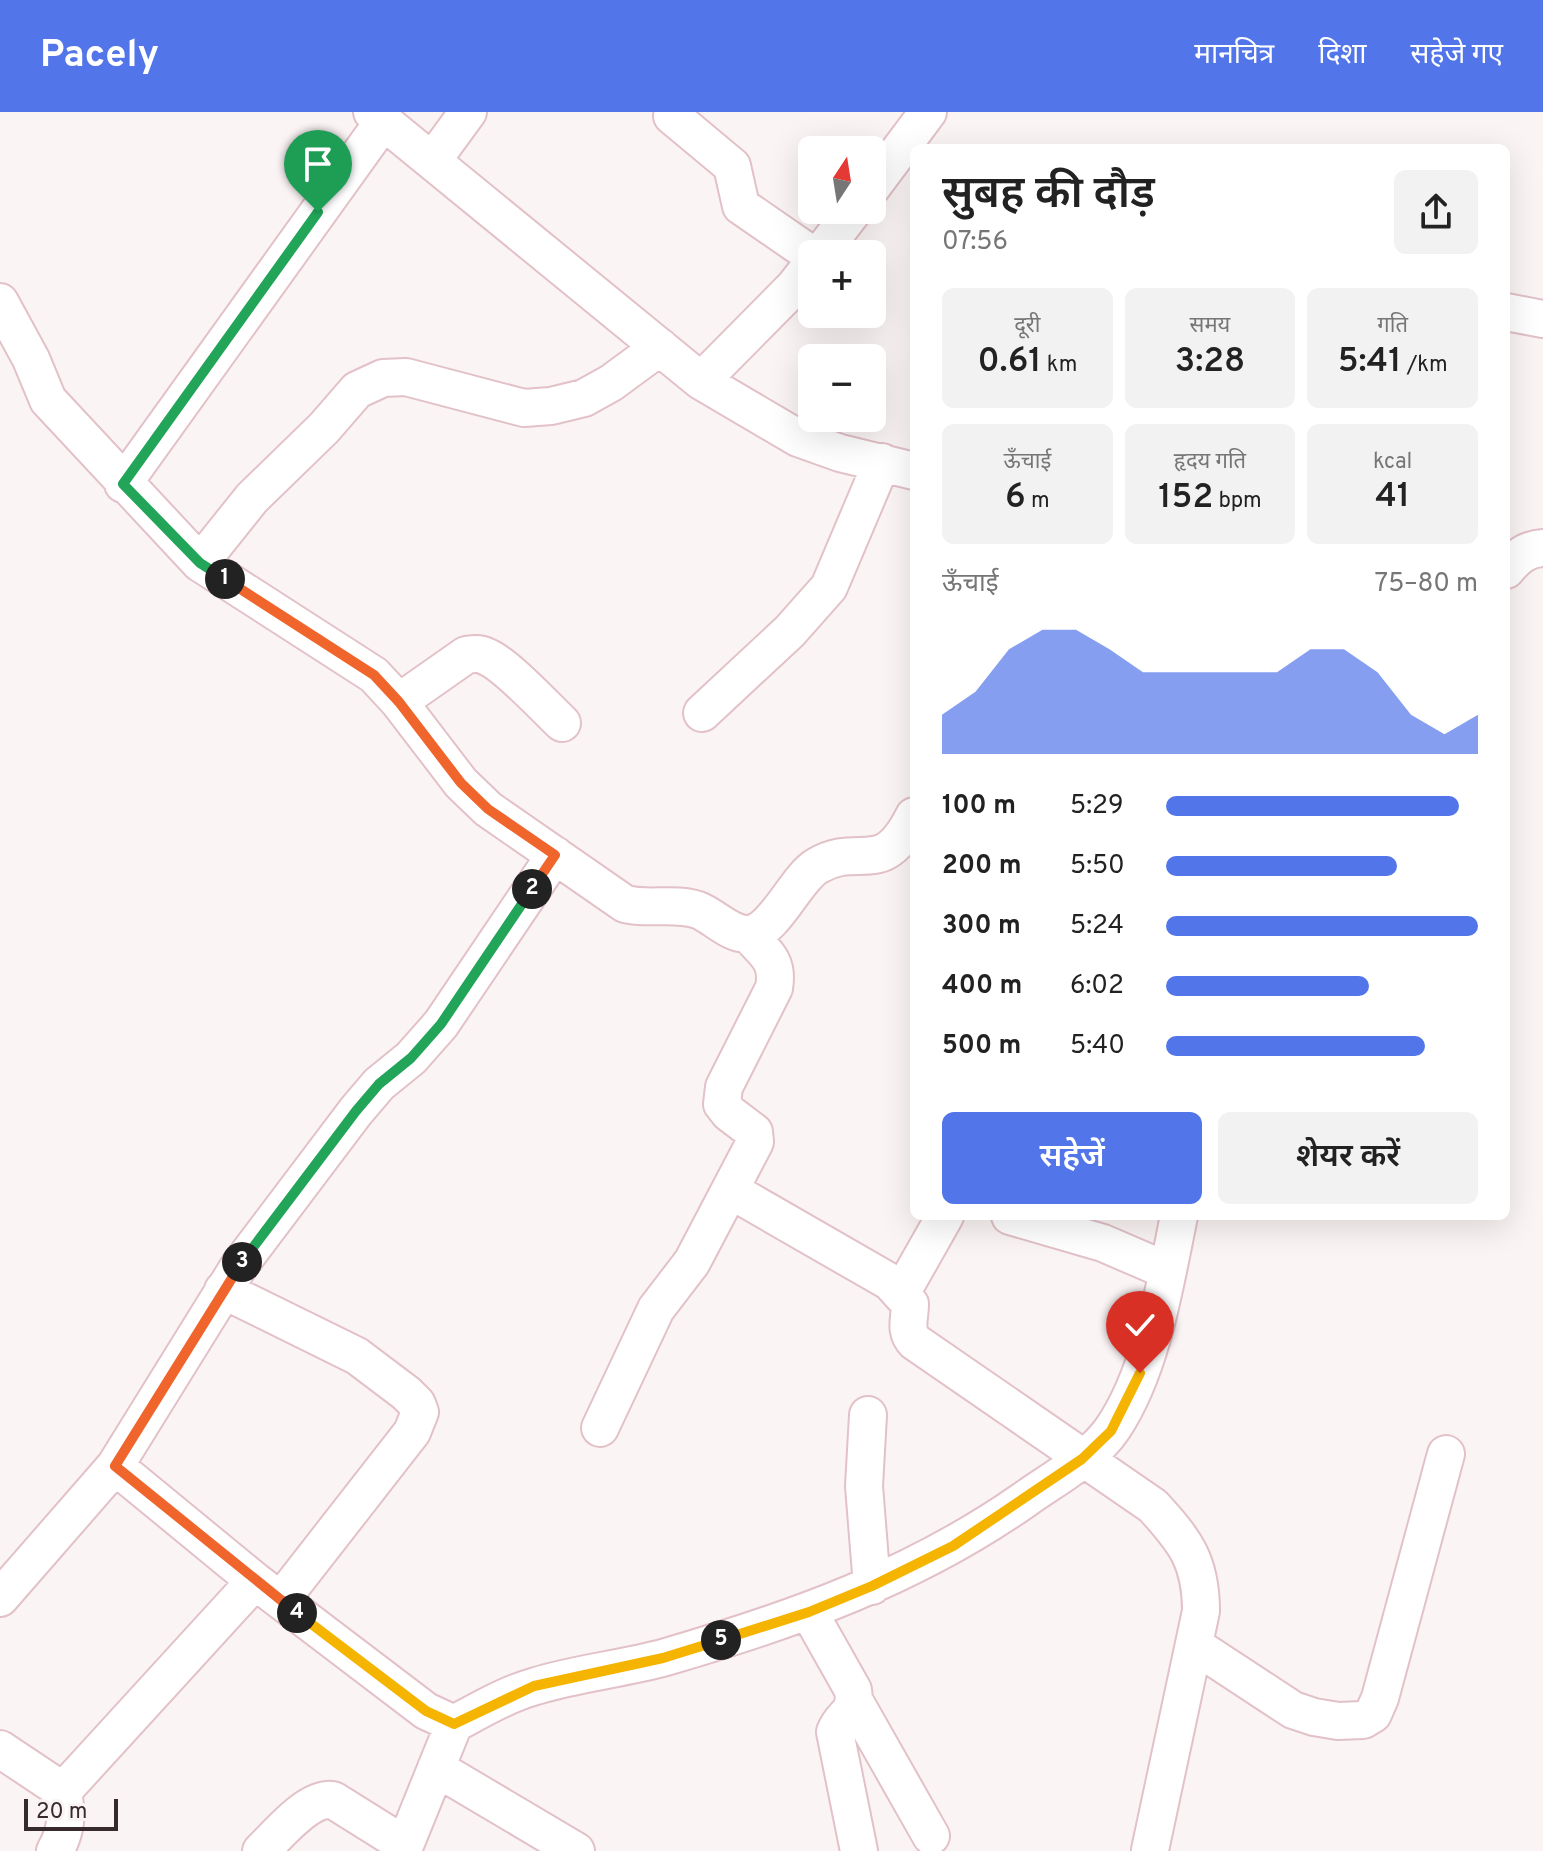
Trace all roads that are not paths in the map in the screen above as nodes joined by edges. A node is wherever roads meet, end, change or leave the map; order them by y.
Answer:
1 (468, 112) edge
2 (928, 112) edge
3 (672, 116) dead end
4 (377, 117) edge
5 (915, 144) edge
6 (909, 159) edge
7 (433, 160) junction
8 (886, 176) edge
9 (843, 224) edge
10 (831, 240) edge
11 (798, 245) edge
12 (798, 282) edge
13 (0, 302) edge
14 (1510, 313) edge
15 (1543, 319) edge
16 (660, 347) junction
17 (701, 381) junction
18 (898, 467) edge
19 (123, 484) junction
20 (1543, 548) edge
21 (200, 563) junction
22 (1510, 565) edge
23 (399, 702) junction
24 (702, 713) dead end
25 (562, 723) dead end
26 (910, 824) edge
27 (555, 855) junction
28 (748, 934) junction
29 (730, 1190) junction
30 (943, 1220) edge
31 (1024, 1220) edge
32 (1178, 1220) edge
33 (1168, 1271) junction
34 (223, 1290) junction
35 (902, 1292) junction
36 (868, 1415) dead end
37 (600, 1428) dead end
38 (1446, 1454) dead end
39 (1082, 1459) junction
40 (115, 1466) junction
41 (872, 1586) junction
42 (268, 1591) junction
43 (0, 1598) edge
44 (809, 1612) junction
45 (1194, 1645) junction
46 (855, 1702) junction
47 (454, 1724) junction
48 (0, 1749) edge
49 (436, 1768) junction
50 (63, 1791) junction
51 (931, 1836) dead end
52 (404, 1848) edge
53 (1150, 1850) edge
54 (55, 1851) edge
55 (261, 1851) edge
56 (576, 1851) edge
57 (859, 1851) edge

1 - 7 street
2 - 5 street
3 - 11 street
4 - 7 street
4 - 19 street
6 - 8 street
7 - 16 street
9 - 10 street
12 - 17 street
13 - 19 street
14 - 15 street
16 - 17 street
16 - 21 street
17 - 18 street
18 - 24 street
19 - 21 street
20 - 22 street
21 - 23 street
23 - 25 street
23 - 27 street
26 - 28 street
27 - 28 street
27 - 34 street
28 - 29 street
29 - 35 street
29 - 37 street
30 - 35 street
31 - 33 street
32 - 33 street
33 - 39 street
34 - 40 street
34 - 42 street
35 - 39 street
36 - 41 street
38 - 45 street
39 - 41 street
39 - 45 street
40 - 42 street
40 - 43 street
41 - 44 street
42 - 47 street
42 - 50 street
44 - 46 street
44 - 47 street
45 - 53 street
46 - 51 street
46 - 57 street
47 - 49 street
48 - 50 street
49 - 52 street
49 - 56 street
50 - 54 street
52 - 55 street

